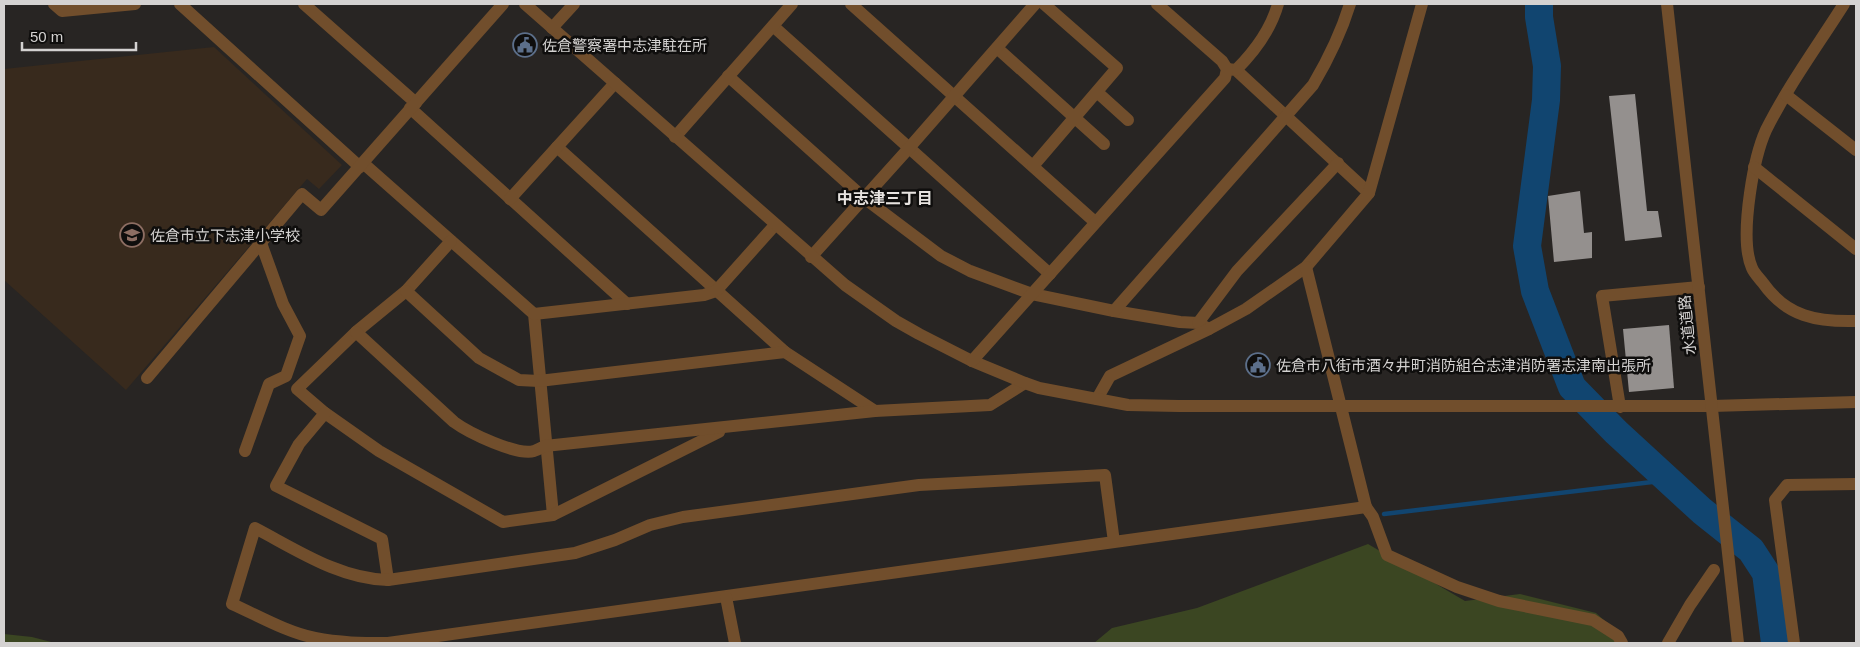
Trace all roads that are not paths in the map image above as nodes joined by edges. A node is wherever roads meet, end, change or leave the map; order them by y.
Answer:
1 (54, 4) edge
2 (135, 4) edge
3 (180, 4) edge
4 (304, 4) edge
5 (503, 4) edge
6 (525, 4) edge
7 (574, 4) edge
8 (792, 4) edge
9 (851, 4) edge
10 (1035, 4) edge
11 (1044, 4) edge
12 (1157, 4) edge
13 (1278, 4) edge
14 (1350, 4) edge
15 (1422, 4) edge
16 (1667, 4) edge
17 (1844, 4) edge
18 (773, 26) junction
19 (552, 28) junction
20 (997, 48) junction
21 (1231, 70) junction
22 (728, 76) junction
23 (615, 83) junction
24 (1097, 92) junction
25 (1786, 95) junction
26 (955, 96) junction
27 (413, 106) junction
28 (1286, 117) junction
29 (1074, 118) junction
30 (1128, 120) dead end
31 (675, 137) junction
32 (1104, 144) dead end
33 (557, 147) junction
34 (909, 148) junction
35 (1856, 150) edge
36 (1338, 163) junction
37 (361, 165) junction
38 (1033, 166) junction
39 (1754, 167) junction
40 (1369, 193) junction
41 (864, 198) junction
42 (510, 199) junction
43 (1095, 222) junction
44 (775, 225) junction
45 (451, 241) junction
46 (261, 243) junction
47 (1856, 249) edge
48 (811, 256) junction
49 (1306, 267) junction
50 (1050, 274) junction
51 (1699, 286) junction
52 (716, 291) junction
53 (406, 292) junction
54 (1032, 294) junction
55 (627, 304) junction
56 (1114, 311) junction
57 (534, 314) junction
58 (1856, 321) edge
59 (1203, 326) junction
60 (356, 332) junction
61 (785, 352) junction
62 (972, 361) junction
63 (286, 376) junction
64 (147, 378) dead end
65 (539, 381) junction
66 (1025, 383) junction
67 (297, 389) junction
68 (1097, 399) junction
69 (1856, 402) edge
70 (1712, 406) junction
71 (1340, 407) junction
72 (1620, 407) junction
73 (875, 411) junction
74 (325, 413) junction
75 (726, 428) junction
76 (545, 446) junction
77 (245, 451) dead end
78 (1856, 484) edge
79 (1366, 506) junction
80 (553, 515) junction
81 (1114, 542) junction
82 (1714, 570) dead end
83 (388, 580) junction
84 (726, 597) junction
85 (734, 643) edge
86 (1622, 643) edge
87 (1668, 643) edge
88 (1738, 643) edge
89 (1794, 643) edge

1 - 2 street
3 - 37 street
4 - 27 street
5 - 27 street
6 - 19 street
7 - 19 street
8 - 18 street
9 - 26 street
10 - 20 street
11 - 24 street
12 - 21 street
13 - 21 street
14 - 28 street
15 - 40 street
16 - 51 street, 水道道路
17 - 25 street
18 - 22 street
18 - 34 street
19 - 23 street
20 - 26 street
20 - 29 street
21 - 28 street
21 - 43 street
22 - 31 street
22 - 41 street
23 - 31 street
23 - 33 street
24 - 29 street
24 - 30 street
25 - 35 street
25 - 39 street
26 - 34 street
26 - 38 street
27 - 37 street
27 - 42 street
28 - 36 street
28 - 56 street
29 - 32 street
29 - 38 street
31 - 44 street
33 - 42 street
33 - 52 street
34 - 41 street
34 - 50 street
36 - 40 street
36 - 59 street
37 - 45 street
37 - 46 street
38 - 43 street
39 - 47 street
39 - 58 street
40 - 49 street
41 - 48 street
41 - 54 street
42 - 55 street
43 - 50 street
44 - 48 street
44 - 52 street
45 - 53 street
45 - 57 street
46 - 63 street
46 - 64 street
48 - 62 street
49 - 59 street
49 - 71 street
50 - 54 street
51 - 70 street, 水道道路
51 - 72 street
52 - 55 street
52 - 61 street
53 - 60 street
53 - 65 street
54 - 56 street
54 - 62 street
55 - 57 street
56 - 59 street
57 - 65 street
59 - 68 street
60 - 67 street
60 - 76 street
61 - 65 street
61 - 73 street
62 - 66 street
63 - 67 street
63 - 77 street
65 - 76 street
66 - 68 street
66 - 73 street
67 - 74 street
68 - 71 street
69 - 70 street
70 - 72 street
70 - 88 street, 水道道路
71 - 72 street
71 - 79 street
73 - 75 street
74 - 80 street
74 - 83 street
75 - 76 street
75 - 80 street
76 - 80 street
78 - 89 street
79 - 81 street
79 - 86 street
81 - 83 street
81 - 84 street
82 - 87 street
83 - 84 street
84 - 85 street

